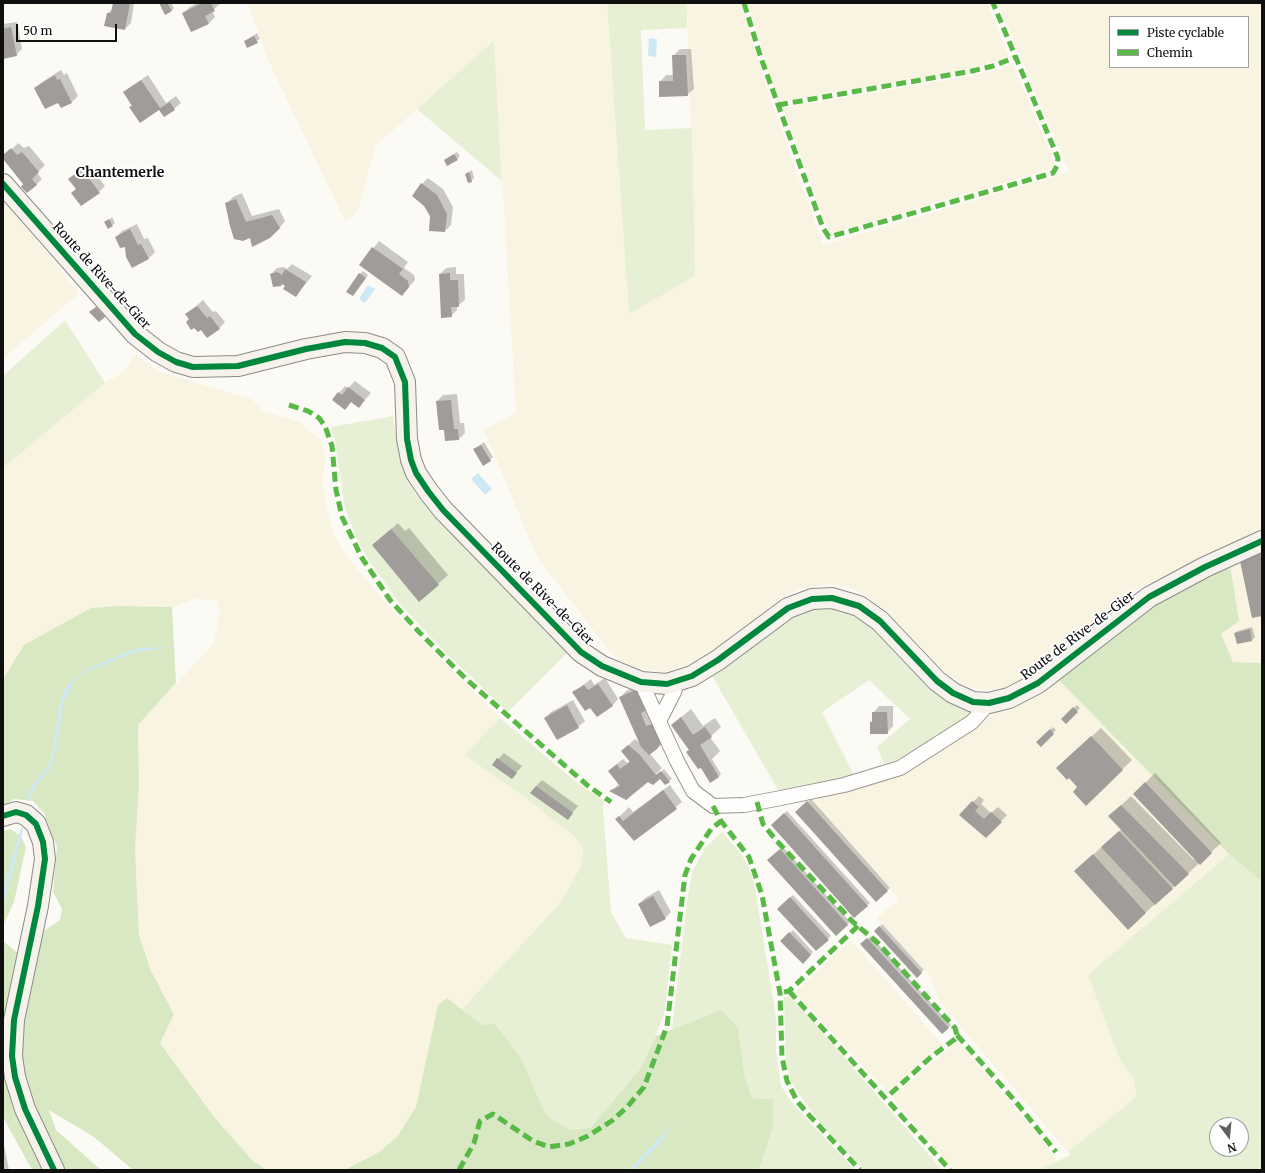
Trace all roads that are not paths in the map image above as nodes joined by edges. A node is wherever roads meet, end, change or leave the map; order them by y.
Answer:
1 (3, 184) edge
2 (1262, 541) edge
3 (641, 682) junction
4 (677, 682) junction
5 (989, 703) junction
6 (659, 721) junction
7 (3, 816) edge
8 (54, 1170) edge

1 - 3 main road, Route de Rive-de-Gier
2 - 5 main road, Route de Rive-de-Gier
3 - 4 main road, Route de Rive-de-Gier
3 - 6 street
4 - 5 main road, Route de Rive-de-Gier
4 - 6 street
5 - 6 street
7 - 8 main road

